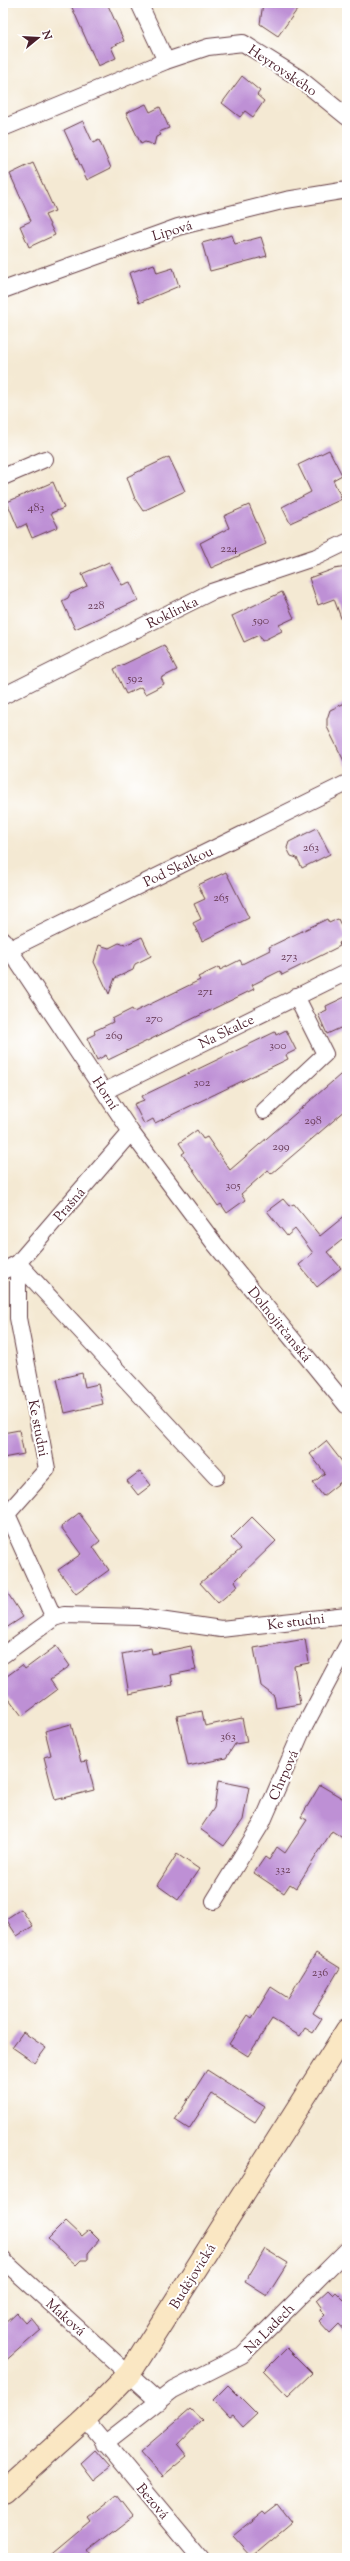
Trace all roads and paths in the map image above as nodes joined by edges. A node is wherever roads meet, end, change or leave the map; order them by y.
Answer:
1 (139, 3) edge
2 (166, 61) junction
3 (347, 117) edge
4 (3, 128) edge
5 (347, 190) edge
6 (3, 290) edge
7 (45, 458) dead end
8 (3, 477) edge
9 (347, 542) edge
10 (3, 696) edge
11 (347, 783) edge
12 (6, 945) edge
13 (347, 972) edge
14 (296, 996) junction
15 (105, 1091) junction
16 (264, 1111) dead end
17 (131, 1132) junction
18 (214, 1243) joint
19 (18, 1263) junction
20 (3, 1271) edge
21 (347, 1406) edge
22 (216, 1477) dead end
23 (347, 1615) edge
24 (54, 1618) junction
25 (347, 1646) edge
26 (3, 1655) edge
27 (214, 1901) dead end
28 (347, 2030) edge
29 (347, 2250) edge
30 (3, 2260) edge
31 (130, 2373) junction
32 (159, 2402) junction
33 (85, 2419) junction
34 (104, 2444) junction
35 (3, 2493) edge
36 (201, 2558) edge

1 - 2 street
2 - 3 street, Heyrovského
2 - 4 street, Heyrovského
5 - 6 street, Lipová
7 - 8 street
9 - 10 street, Roklinka
11 - 12 street, Pod Skalkou
12 - 15 street, Horní
13 - 14 street, Na Skalce
14 - 15 street, Na Skalce
14 - 16 street
15 - 17 street, Horní
17 - 18 street, Horní
17 - 19 street, Prašná
18 - 21 street, Dolnojirčanská
19 - 20 street, Prašná
19 - 22 street
19 - 24 street, Ke studni
23 - 24 street, Ke studni
24 - 26 street, Ke studni
25 - 27 street, Chrpová
28 - 31 main road, Budějovická
29 - 32 street, Na Ladech
30 - 31 street, Maková
31 - 32 street
31 - 33 main road, Budějovická
32 - 34 street, Na Ladech
33 - 34 street
33 - 35 main road, Budějovická
34 - 36 street, Bezová

